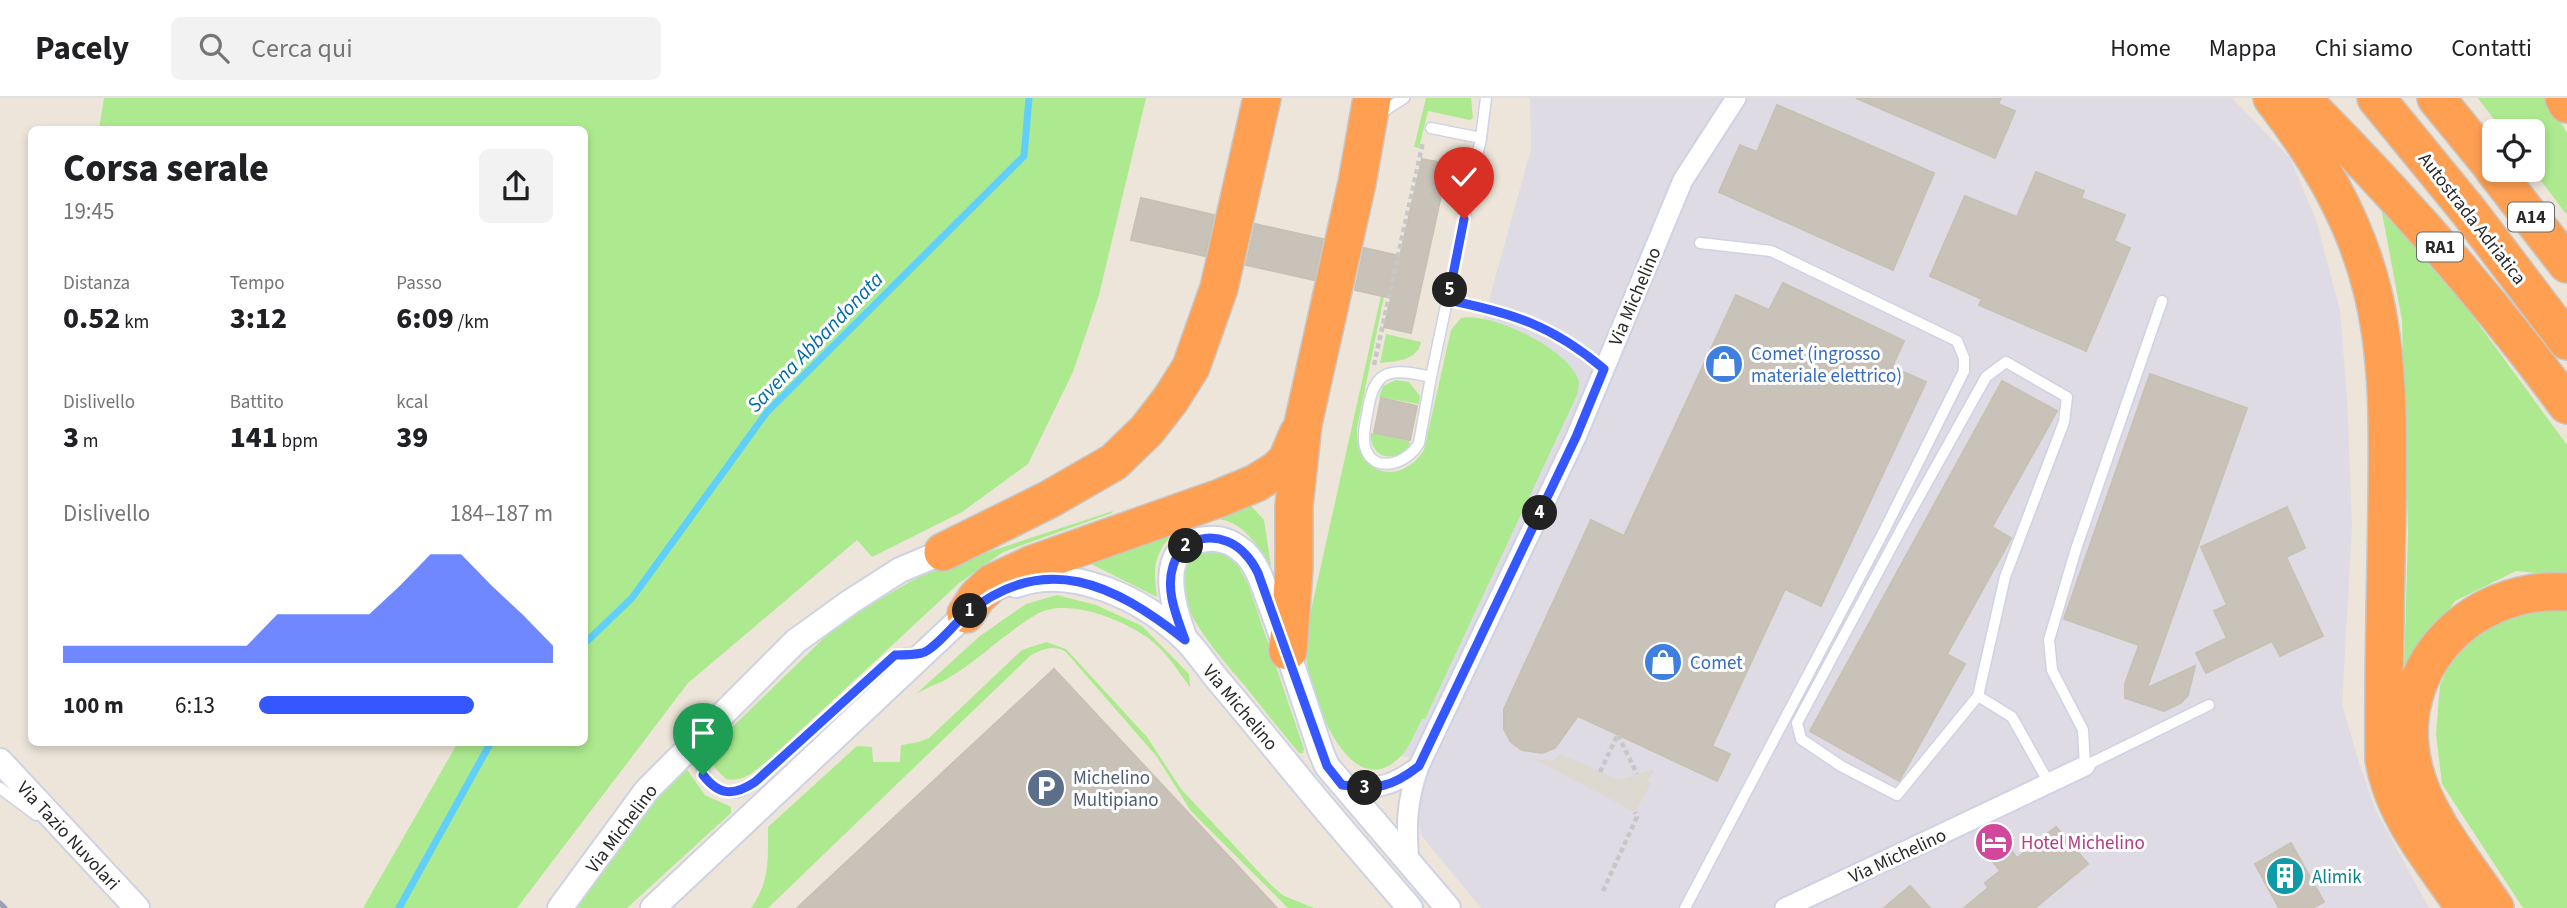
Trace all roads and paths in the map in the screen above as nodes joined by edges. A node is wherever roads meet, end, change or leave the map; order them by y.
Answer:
1 (1262, 98) edge
2 (1404, 98) edge
3 (1480, 98) edge
4 (1486, 98) edge
5 (1736, 98) edge
6 (2272, 98) edge
7 (2301, 98) edge
8 (2376, 98) edge
9 (2438, 98) edge
10 (2564, 98) edge
11 (2567, 104) edge
12 (1370, 109) edge
13 (1486, 110) junction
14 (1431, 128) joint
15 (1481, 138) junction
16 (2482, 154) edge
17 (2504, 182) edge
18 (1700, 243) dead end
19 (2567, 264) edge
20 (1448, 300) junction
21 (2162, 302) dead end
22 (2567, 341) edge
23 (1604, 369) junction
24 (1431, 376) junction
25 (1377, 380) junction
26 (2567, 405) edge
27 (1303, 424) junction
28 (943, 552) joint
29 (2567, 592) edge
30 (966, 614) junction
31 (1185, 640) junction
32 (1288, 651) junction
33 (925, 653) junction
34 (1978, 696) junction
35 (2209, 705) dead end
36 (715, 720) junction
37 (0, 761) edge
38 (1419, 766) junction
39 (2085, 766) junction
40 (1600, 772) dead end
41 (1637, 774) dead end
42 (2049, 783) junction
43 (1342, 785) junction
44 (0, 788) edge
45 (1635, 812) dead end
46 (72, 838) junction
47 (1409, 864) junction
48 (1603, 891) dead end
49 (137, 908) edge
50 (561, 908) edge
51 (653, 908) edge
52 (1410, 908) edge
53 (1448, 908) edge
54 (1685, 908) edge
55 (1785, 908) edge
56 (2465, 908) edge
57 (2496, 908) edge

1 - 28 highway
2 - 12 lane
3 - 13 lane
4 - 13 lane
5 - 23 street, Via Michelino
6 - 56 highway
7 - 26 highway, RA1
8 - 22 highway, Autostrada Adriatica / A14
9 - 16 highway, A14
10 - 11 highway
12 - 27 highway
13 - 15 lane
14 - 15 lane
14 - 25 path
15 - 20 lane
17 - 19 highway, A14
18 - 54 lane
20 - 23 lane
20 - 24 lane
21 - 39 lane
23 - 38 street, Via Michelino
24 - 25 lane
24 - 25 lane
27 - 30 highway
27 - 32 highway
28 - 36 street, Via Michelino
29 - 57 highway
30 - 31 street, Via Michelino
30 - 33 street, Via Michelino
31 - 32 street
31 - 52 street, Via Michelino
32 - 43 street
33 - 36 lane, Via Michelino
33 - 51 street, Via Michelino
34 - 34 lane
34 - 42 lane
35 - 39 lane
36 - 50 street, Via Michelino
37 - 46 street, Via Tazio Nuvolari
38 - 43 street
38 - 47 street, Via Michelino
39 - 42 street, Via Michelino
40 - 41 path
42 - 55 street, Via Michelino
43 - 47 street
44 - 46 lane
45 - 48 path
46 - 49 street, Via Tazio Nuvolari
47 - 53 street

